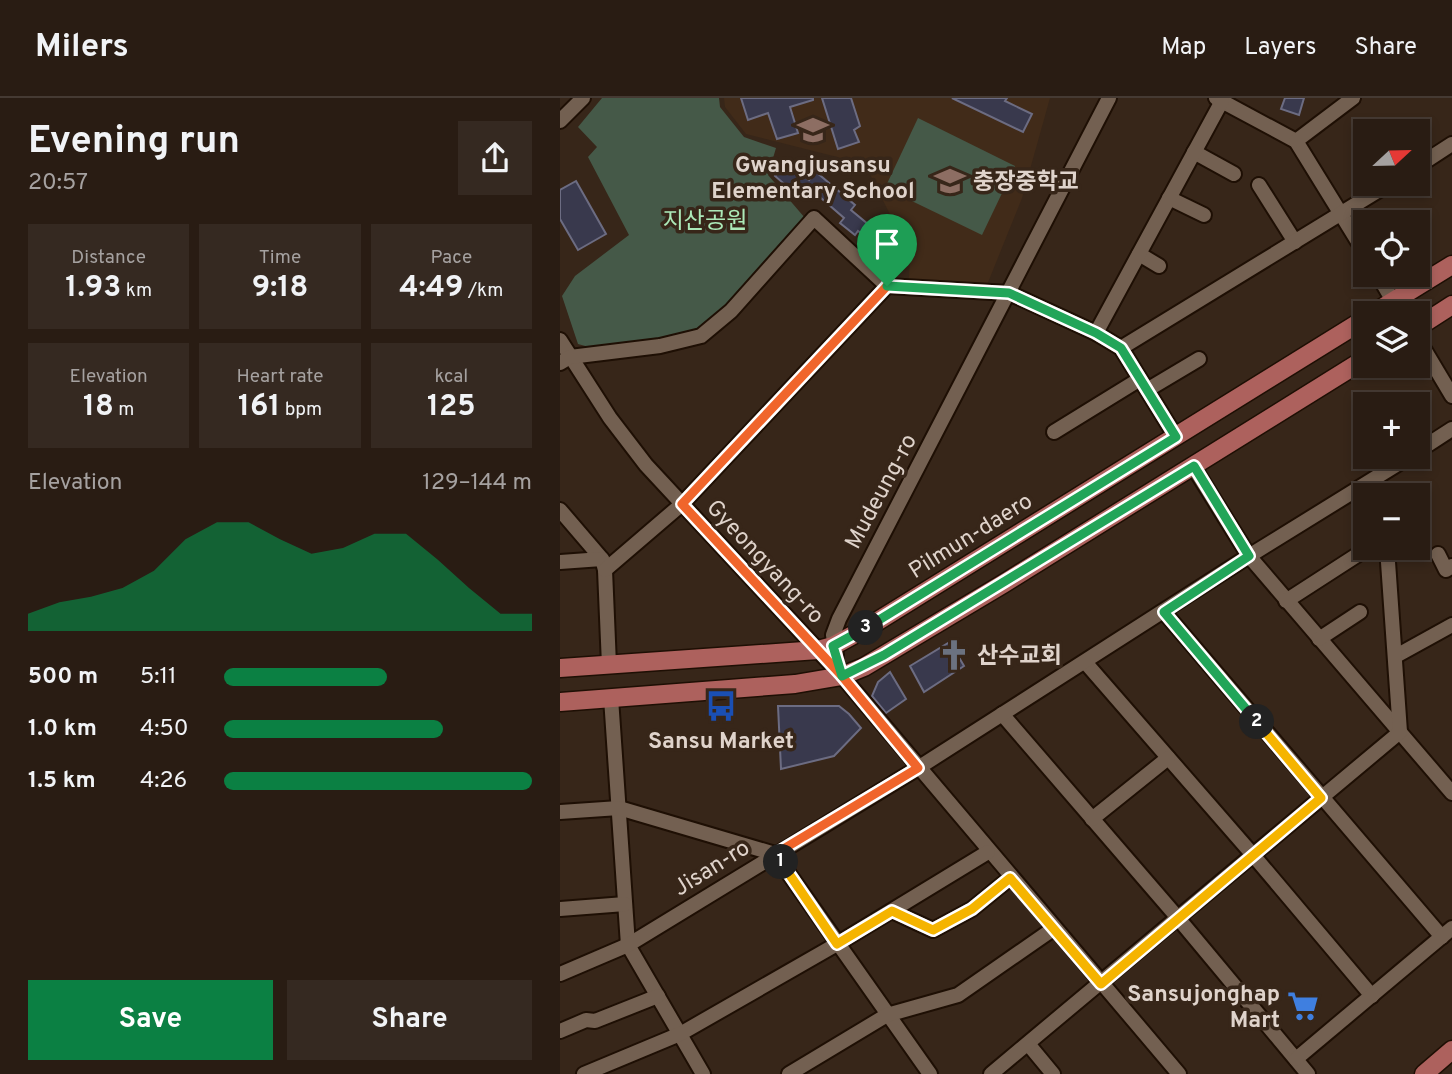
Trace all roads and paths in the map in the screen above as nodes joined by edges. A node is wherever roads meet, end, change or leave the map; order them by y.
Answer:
1 (583, 98) edge
2 (1110, 98) edge
3 (1353, 98) edge
4 (1219, 99) edge
5 (560, 121) edge
6 (1296, 141) junction
7 (1452, 144) edge
8 (1194, 152) junction
9 (1430, 158) edge
10 (1234, 174) dead end
11 (1259, 185) dead end
12 (1371, 196) edge
13 (1169, 198) junction
14 (1342, 214) junction
15 (1204, 215) dead end
16 (1353, 233) edge
17 (1295, 242) junction
18 (1139, 254) junction
19 (1452, 265) edge
20 (1159, 266) dead end
21 (887, 286) junction
22 (1385, 287) edge
23 (1009, 293) junction
24 (1393, 301) joint
25 (1452, 305) edge
26 (1430, 319) edge
27 (1353, 326) edge
28 (1096, 333) junction
29 (560, 340) edge
30 (1121, 348) junction
31 (1199, 359) dead end
32 (1430, 359) edge
33 (565, 360) edge
34 (1353, 367) edge
35 (1144, 384) junction
36 (1452, 396) edge
37 (1452, 429) edge
38 (1054, 432) dead end
39 (1176, 437) junction
40 (1430, 444) edge
41 (1194, 466) junction
42 (1393, 469) edge
43 (1375, 483) edge
44 (1353, 498) edge
45 (682, 504) junction
46 (560, 510) edge
47 (1438, 554) dead end
48 (1249, 556) junction
49 (1353, 558) edge
50 (1388, 560) edge
51 (560, 562) edge
52 (604, 565) junction
53 (1452, 566) edge
54 (1286, 601) junction
55 (1164, 612) junction
56 (1360, 612) dead end
57 (1452, 625) edge
58 (1319, 639) junction
59 (825, 648) junction
60 (1396, 656) junction
61 (1085, 663) junction
62 (609, 665) junction
63 (560, 668) edge
64 (842, 676) junction
65 (611, 698) junction
66 (560, 702) edge
67 (1002, 714) junction
68 (1401, 733) junction
69 (1168, 758) junction
70 (918, 768) junction
71 (1452, 793) edge
72 (1321, 798) junction
73 (619, 808) junction
74 (560, 812) edge
75 (1092, 819) junction
76 (988, 852) junction
77 (775, 854) junction
78 (1253, 855) junction
79 (1010, 878) junction
80 (625, 904) junction
81 (560, 909) edge
82 (892, 911) junction
83 (1178, 918) junction
84 (1053, 929) junction
85 (1447, 933) edge
86 (837, 944) junction
87 (628, 945) junction
88 (560, 974) edge
89 (1101, 984) junction
90 (658, 996) junction
91 (1371, 996) junction
92 (887, 1015) junction
93 (560, 1031) edge
94 (680, 1034) junction
95 (1029, 1045) junction
96 (1452, 1050) edge
97 (1296, 1059) junction
98 (584, 1074) edge
99 (702, 1074) edge
100 (789, 1074) edge
101 (930, 1074) edge
102 (991, 1074) edge
103 (1053, 1074) edge
104 (1179, 1074) edge
105 (1308, 1074) edge
106 (1424, 1074) edge

1 - 5 street
2 - 23 street, Mudeung-ro
3 - 6 street
4 - 6 street
4 - 8 street
6 - 14 street
7 - 9 street
8 - 10 street
8 - 13 street
11 - 17 street
12 - 14 street
13 - 15 street
13 - 18 street
14 - 16 street
14 - 17 street
17 - 30 street
18 - 20 street
18 - 28 street
19 - 24 main road
21 - 23 street
21 - 33 street
21 - 45 street
22 - 24 street
23 - 28 street
23 - 59 street, Mudeung-ro
25 - 26 main road
27 - 39 main road, Pilmun-daero
28 - 30 street
29 - 33 street, Gyeongyang-ro
30 - 35 street
31 - 35 street
32 - 36 street
33 - 45 street, Gyeongyang-ro
34 - 41 main road
35 - 38 street
35 - 39 street
37 - 40 street
39 - 59 main road, Pilmun-daero
41 - 48 street
41 - 64 main road
42 - 43 street, Jisan-ro
44 - 48 street, Jisan-ro
45 - 52 street
45 - 59 street, Gyeongyang-ro
46 - 52 street
47 - 53 street
48 - 54 street
48 - 55 street, Jisan-ro
49 - 54 street
50 - 60 street
51 - 52 street
52 - 62 street
54 - 58 street
55 - 61 street, Jisan-ro
55 - 72 street
56 - 58 street
57 - 60 street
58 - 68 street
59 - 62 main road, Pilmun-daero
59 - 64 street, Gyeongyang-ro
60 - 68 street
61 - 67 street, Jisan-ro
61 - 69 street
62 - 63 main road, Pilmun-daero
64 - 65 main road
64 - 70 street
65 - 66 main road
65 - 73 street
67 - 70 street, Jisan-ro
67 - 75 street
68 - 71 street
68 - 72 street
69 - 75 street
69 - 78 street
70 - 76 street
70 - 77 street, Jisan-ro
72 - 78 street
72 - 85 street
73 - 74 street
73 - 77 street
73 - 80 street
75 - 83 street
76 - 79 street
76 - 82 street
77 - 86 street
77 - 87 street, Jisan-ro
78 - 83 street
78 - 91 street
79 - 82 street
79 - 84 street
80 - 81 street
80 - 87 street
82 - 86 street
83 - 89 street
83 - 97 street
84 - 89 street
84 - 92 street
85 - 91 street
86 - 92 street
86 - 94 street
87 - 88 street, Jisan-ro
87 - 90 street
89 - 95 street
89 - 104 street
90 - 93 street
90 - 94 street
91 - 97 street
92 - 100 street
92 - 101 street
94 - 98 street
94 - 99 street
95 - 102 street
95 - 103 street
96 - 106 main road
97 - 105 street

